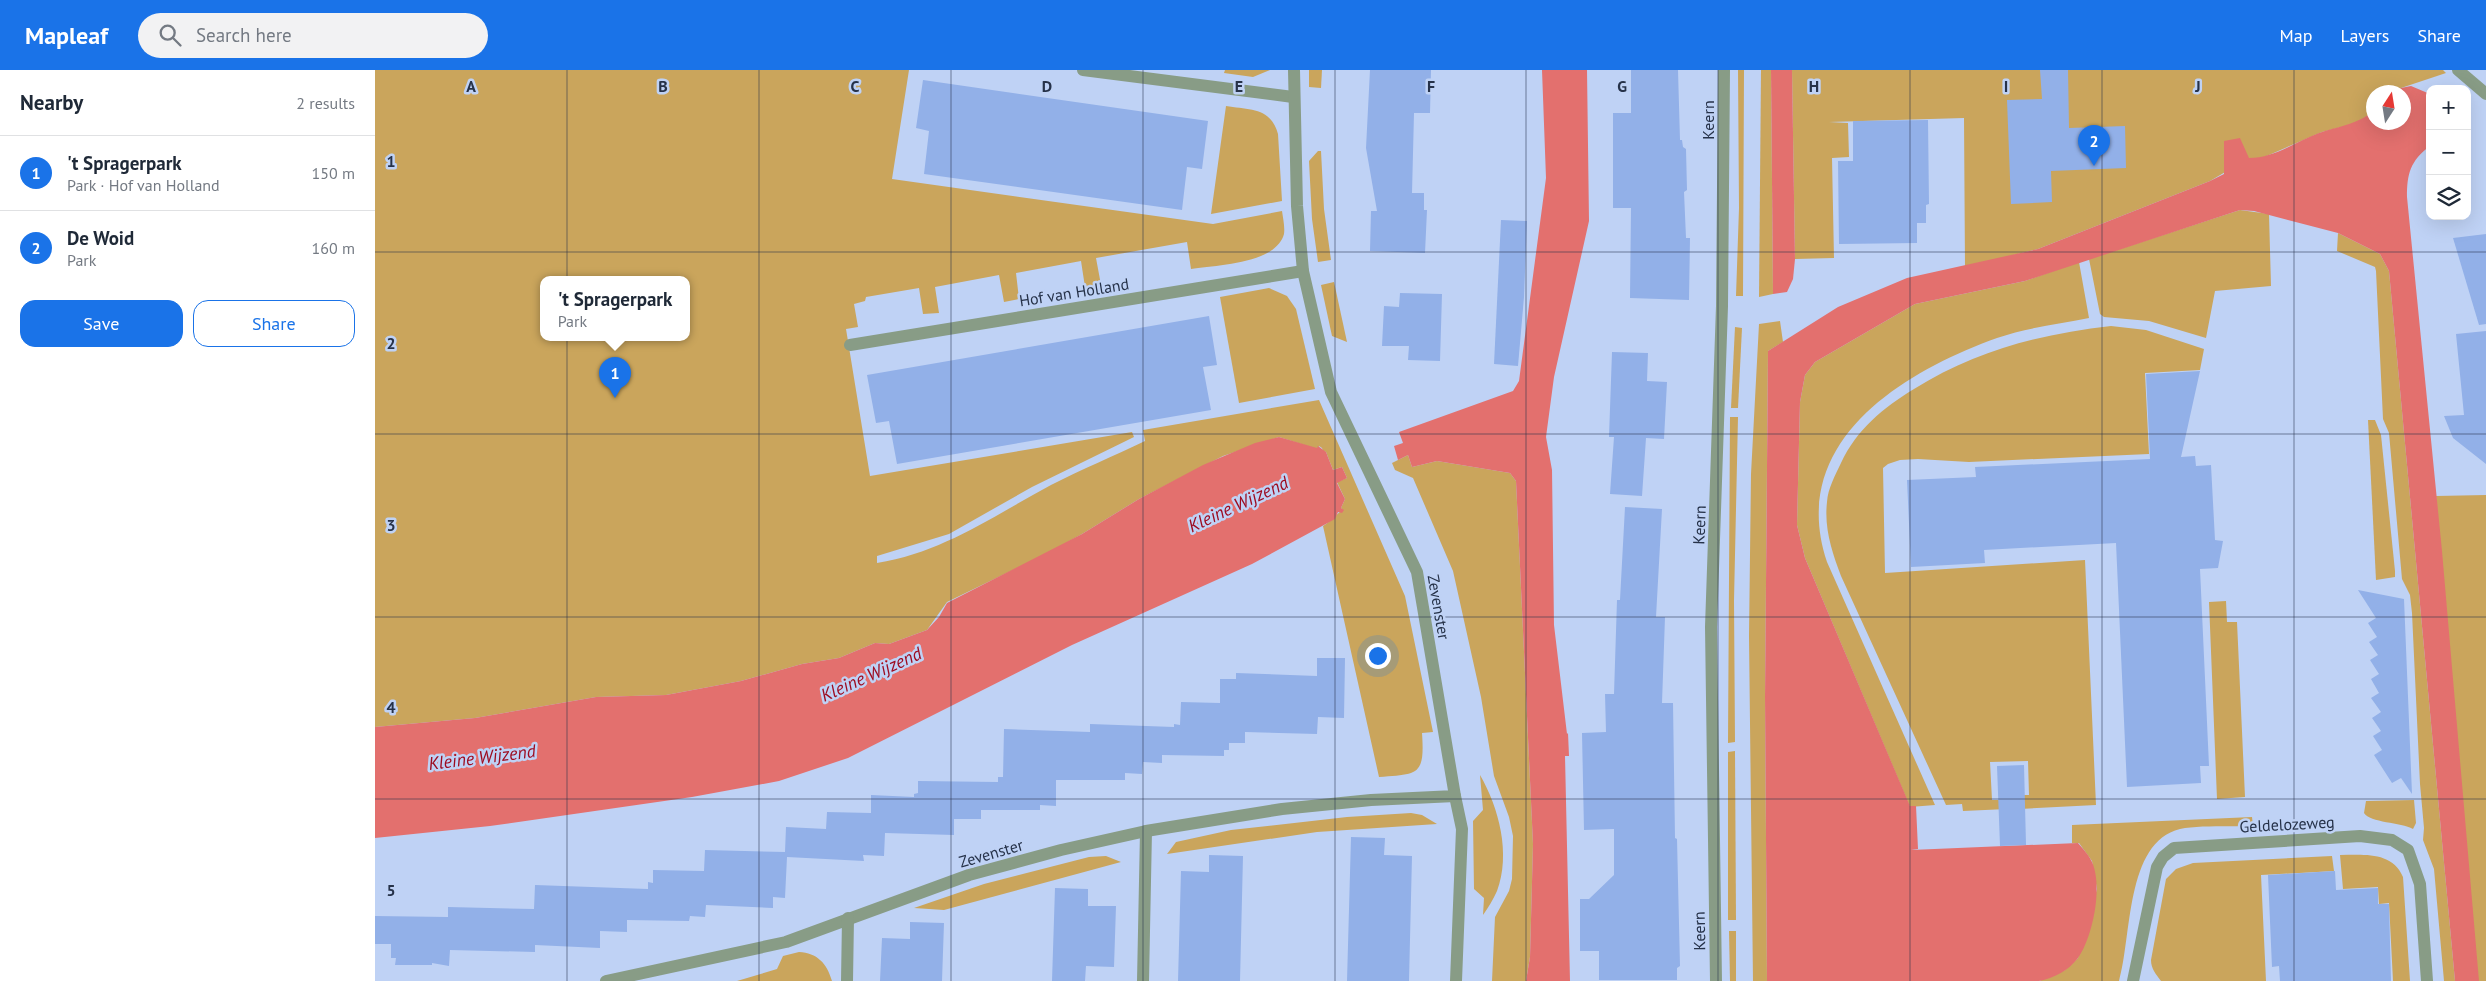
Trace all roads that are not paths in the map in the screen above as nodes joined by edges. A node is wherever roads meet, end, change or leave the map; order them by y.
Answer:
1 (1083, 70) edge
2 (1294, 70) edge
3 (1724, 70) edge
4 (2458, 70) edge
5 (2486, 94) edge
6 (1293, 97) junction
7 (1303, 271) junction
8 (851, 345) dead end
9 (1455, 796) junction
10 (1146, 831) junction
11 (849, 918) junction
12 (606, 981) edge
13 (847, 981) edge
14 (1143, 981) edge
15 (1456, 981) edge
16 (1716, 981) edge
17 (2133, 981) edge
18 (2427, 981) edge

1 - 6 street
2 - 6 street
3 - 16 street, Keern
4 - 5 street
6 - 7 street
7 - 8 street, Hof van Holland
7 - 9 street, Zevenster
9 - 10 street, Zevenster
9 - 15 street, Zevenster
10 - 11 street, Zevenster
10 - 14 street
11 - 12 street, Zevenster
11 - 13 street
17 - 18 street, Geldelozeweg

